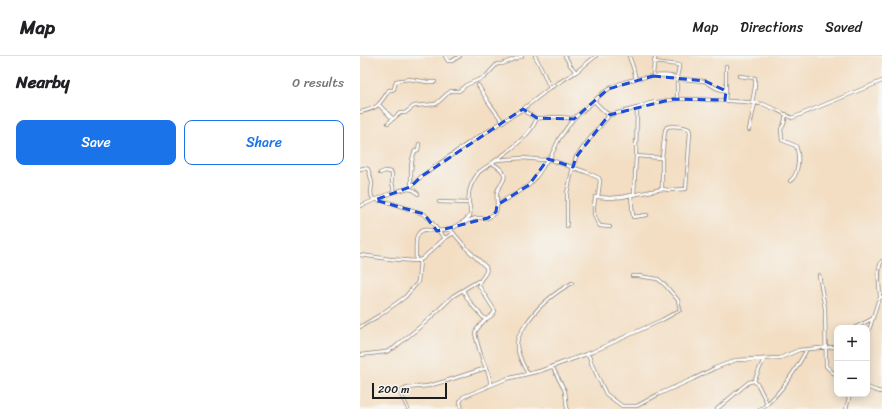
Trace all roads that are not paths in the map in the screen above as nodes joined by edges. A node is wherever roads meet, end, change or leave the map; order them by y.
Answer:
1 (445, 56) edge
2 (460, 56) edge
3 (522, 56) edge
4 (535, 56) edge
5 (565, 56) edge
6 (596, 56) edge
7 (629, 56) edge
8 (656, 56) edge
9 (654, 62) junction
10 (726, 66) dead end
11 (576, 72) junction
12 (653, 76) junction
13 (738, 76) dead end
14 (677, 77) junction
15 (636, 79) junction
16 (882, 81) edge
17 (435, 82) dead end
18 (478, 85) dead end
19 (550, 88) junction
20 (726, 91) junction
21 (676, 99) junction
22 (594, 100) junction
23 (725, 100) junction
24 (753, 103) junction
25 (379, 105) junction
26 (637, 108) junction
27 (523, 109) junction
28 (360, 112) edge
29 (607, 114) junction
30 (786, 114) junction
31 (537, 118) junction
32 (574, 118) junction
33 (393, 119) junction
34 (388, 122) dead end
35 (503, 122) junction
36 (749, 130) dead end
37 (419, 144) dead end
38 (636, 156) junction
39 (662, 158) junction
40 (548, 159) junction
41 (495, 161) junction
42 (492, 164) junction
43 (572, 167) junction
44 (360, 169) edge
45 (380, 173) dead end
46 (790, 181) dead end
47 (411, 185) junction
48 (406, 189) junction
49 (662, 189) junction
50 (394, 192) junction
51 (418, 194) dead end
52 (634, 194) junction
53 (631, 195) junction
54 (598, 197) junction
55 (375, 200) junction
56 (439, 202) dead end
57 (469, 203) junction
58 (497, 205) junction
59 (360, 206) edge
60 (646, 215) dead end
61 (464, 223) junction
62 (567, 226) dead end
63 (610, 227) dead end
64 (450, 229) junction
65 (437, 231) junction
66 (454, 233) junction
67 (445, 238) junction
68 (360, 255) edge
69 (420, 260) junction
70 (416, 261) junction
71 (882, 261) edge
72 (818, 275) dead end
73 (632, 276) dead end
74 (479, 281) junction
75 (572, 283) dead end
76 (463, 290) junction
77 (881, 297) edge
78 (872, 319) junction
79 (486, 320) junction
80 (860, 325) edge
81 (870, 326) edge
82 (360, 327) edge
83 (826, 347) junction
84 (834, 348) edge
85 (807, 349) junction
86 (588, 354) junction
87 (360, 355) edge
88 (764, 358) junction
89 (552, 366) junction
90 (486, 368) junction
91 (834, 373) edge
92 (528, 374) junction
93 (754, 381) junction
94 (489, 386) junction
95 (870, 388) edge
96 (882, 392) edge
97 (849, 397) edge
98 (766, 405) junction
99 (408, 409) edge
100 (462, 409) edge
101 (568, 409) edge
102 (717, 409) edge
103 (760, 409) edge
104 (846, 409) edge

1 - 2 street
3 - 33 street
4 - 19 street
5 - 11 street
6 - 11 street
7 - 15 street
8 - 9 street
9 - 12 street
9 - 14 street
10 - 20 street
11 - 19 street
12 - 14 street
12 - 15 street
13 - 24 street
14 - 20 street
14 - 21 street
15 - 22 street
16 - 30 street
17 - 25 street
18 - 35 street
19 - 27 street
20 - 23 street
21 - 23 street
21 - 26 street
22 - 29 street
22 - 32 street
23 - 24 street
24 - 30 street
24 - 36 street
25 - 28 street
25 - 33 street
26 - 29 street
26 - 38 street
27 - 31 street
27 - 35 street
29 - 43 street
30 - 46 street
31 - 32 street
31 - 41 street
32 - 40 street
33 - 34 street
35 - 47 street
37 - 47 street
38 - 39 street
38 - 52 street
39 - 49 street
39 - 49 street
40 - 41 street
40 - 43 street
40 - 58 street
41 - 42 street
42 - 57 street
42 - 58 street
43 - 54 street
43 - 62 street
44 - 55 street
45 - 50 street
47 - 48 street
48 - 50 street
48 - 51 street
49 - 52 street
50 - 55 street
52 - 53 street
53 - 54 street
53 - 60 street
54 - 63 street
55 - 59 street
55 - 65 street
56 - 57 street
57 - 61 street
58 - 61 street
61 - 64 street
64 - 65 street
64 - 66 street
65 - 67 street
65 - 70 street
66 - 67 street
66 - 74 street
67 - 69 street
68 - 70 street
69 - 70 street
69 - 82 street
71 - 77 street
72 - 83 street
73 - 86 street
74 - 76 street
74 - 79 street
75 - 92 street
76 - 79 street
76 - 87 street
77 - 78 street
78 - 80 street
78 - 81 street
79 - 90 street
83 - 84 street
83 - 85 street
83 - 91 street
85 - 88 street
85 - 98 street
86 - 88 street
86 - 89 street
88 - 93 street
89 - 92 street
89 - 101 street
90 - 94 street
90 - 99 street
92 - 94 street
93 - 98 street
93 - 102 street
94 - 100 street
95 - 96 street
97 - 104 street
98 - 103 street

